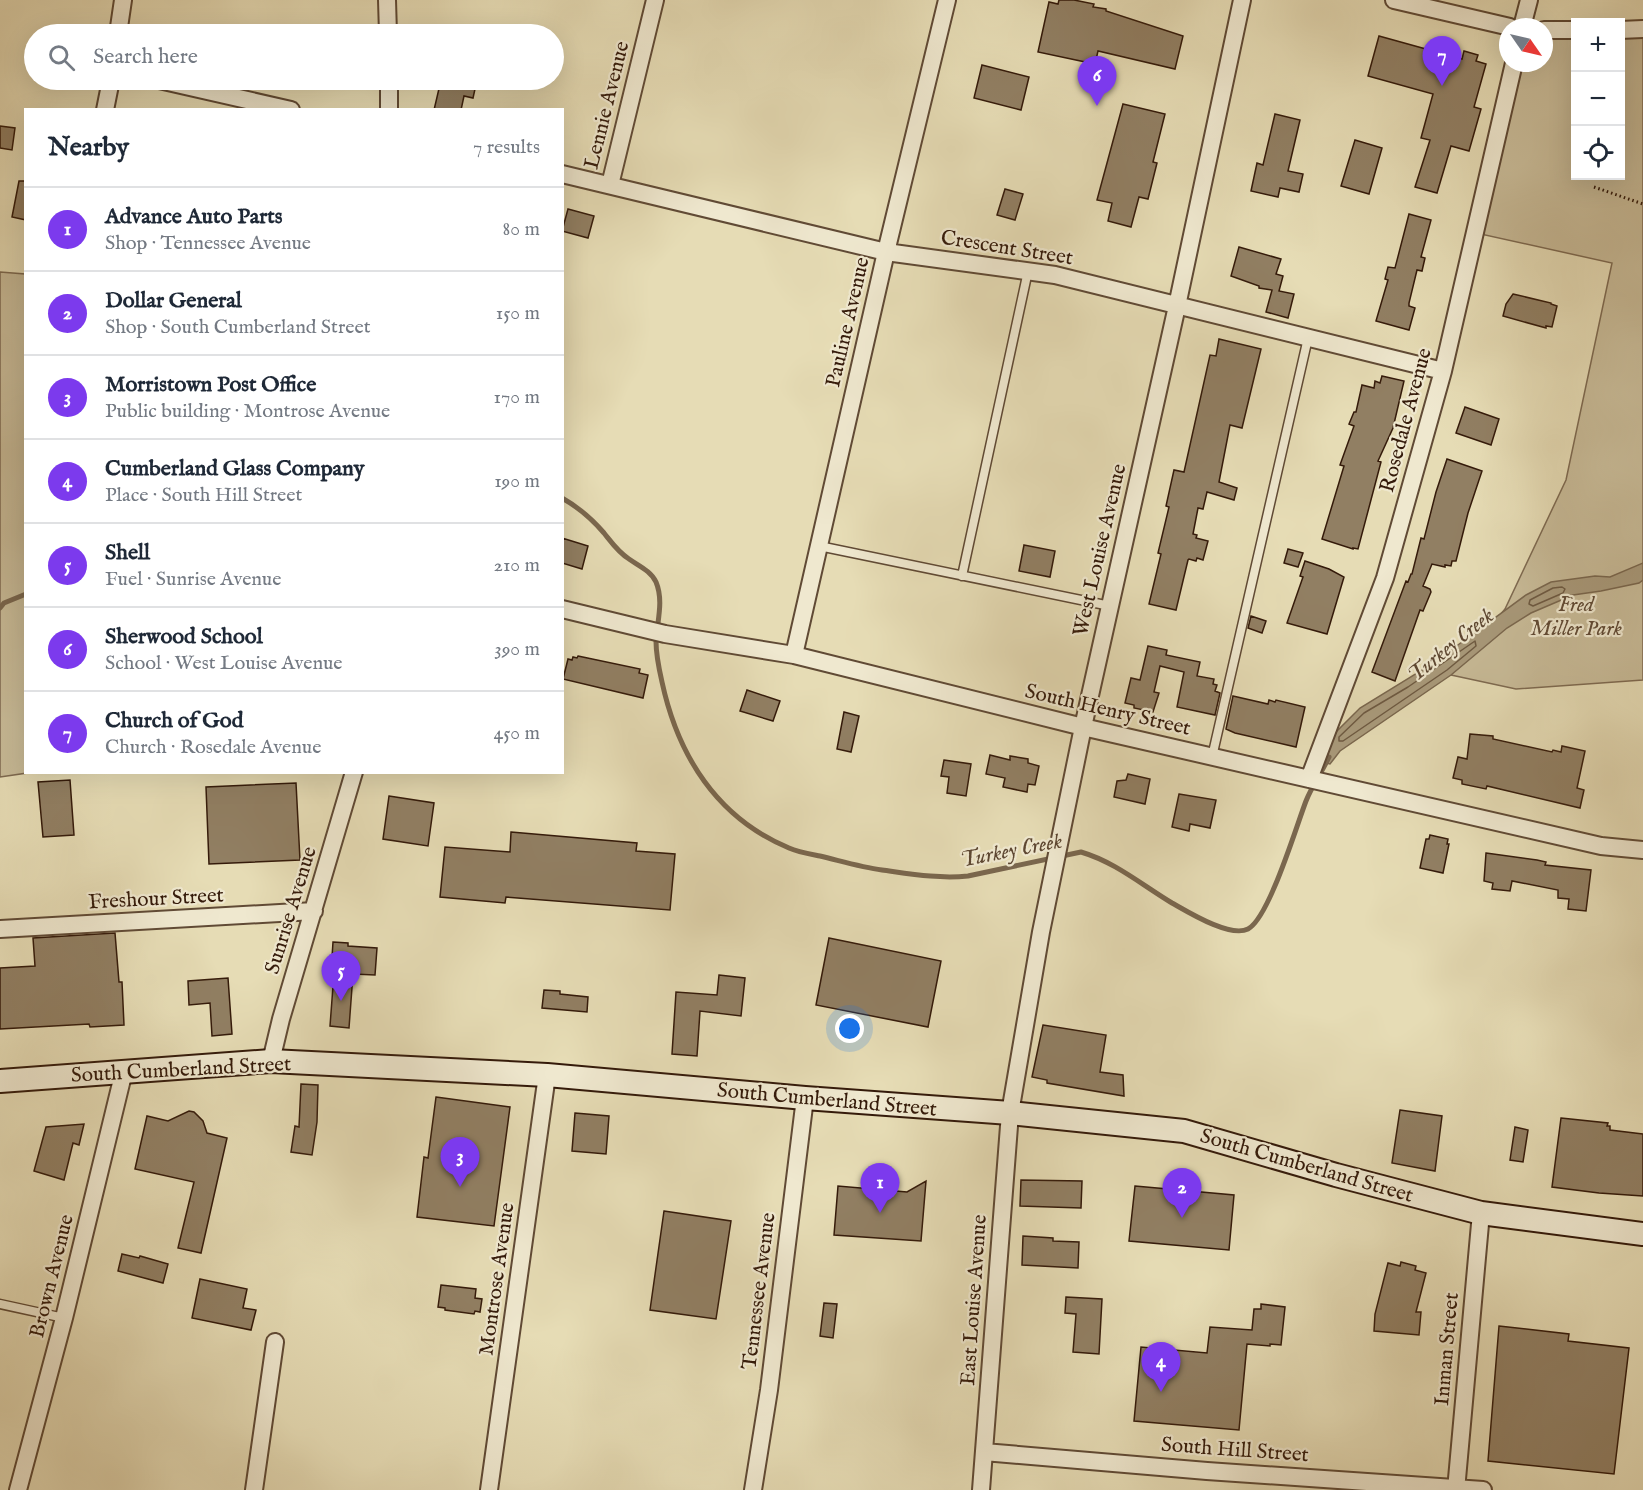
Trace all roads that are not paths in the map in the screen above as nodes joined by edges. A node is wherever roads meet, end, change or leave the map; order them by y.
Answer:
1 (123, 0) edge
2 (387, 0) edge
3 (655, 0) edge
4 (947, 0) edge
5 (1242, 0) edge
6 (1394, 0) edge
7 (1528, 0) edge
8 (1524, 18) edge
9 (119, 24) edge
10 (388, 24) edge
11 (1499, 24) edge
12 (1643, 29) edge
13 (1553, 30) edge
14 (1571, 30) edge
15 (1625, 30) edge
16 (1512, 72) edge
17 (109, 90) edge
18 (203, 90) edge
19 (389, 90) edge
20 (105, 108) edge
21 (282, 108) edge
22 (389, 108) edge
23 (564, 174) edge
24 (610, 185) junction
25 (886, 252) junction
26 (1028, 271) junction
27 (1177, 306) junction
28 (1308, 338) junction
29 (1443, 371) junction
30 (819, 546) junction
31 (962, 576) junction
32 (1110, 606) junction
33 (564, 609) edge
34 (794, 655) junction
35 (1083, 727) junction
36 (1212, 757) junction
37 (353, 774) edge
38 (1309, 779) junction
39 (1643, 850) edge
40 (314, 911) junction
41 (0, 929) edge
42 (271, 1061) junction
43 (124, 1071) junction
44 (547, 1074) junction
45 (0, 1081) edge
46 (806, 1098) junction
47 (1010, 1113) junction
48 (1482, 1213) junction
49 (1643, 1234) edge
50 (0, 1304) edge
51 (64, 1318) junction
52 (274, 1341) dead end
53 (984, 1452) junction
54 (1456, 1488) edge
55 (18, 1490) edge
56 (254, 1490) edge
57 (489, 1490) edge
58 (753, 1490) edge
59 (981, 1490) edge
60 (1483, 1490) edge

1 - 9 street
2 - 10 street
3 - 24 street, Lennie Avenue
4 - 25 street, Pauline Avenue
5 - 27 street, West Louise Avenue
6 - 11 street
7 - 8 street
12 - 15 street
13 - 14 street
16 - 29 street, Rosedale Avenue
17 - 20 street
18 - 21 street
19 - 22 street
23 - 24 street, Crescent Street
24 - 25 street, Crescent Street
25 - 26 street, Crescent Street
25 - 30 street, Pauline Avenue
26 - 27 street, Crescent Street
26 - 31 lane
27 - 28 street, Crescent Street
27 - 32 street, West Louise Avenue
28 - 29 street, Crescent Street
28 - 36 lane
29 - 38 street, Rosedale Avenue
30 - 31 lane
30 - 34 street, Pauline Avenue
31 - 32 lane
32 - 35 street, West Louise Avenue
33 - 34 street, South Henry Street
34 - 35 street, South Henry Street
35 - 36 street, South Henry Street
35 - 47 street, West Louise Avenue
36 - 38 street, South Henry Street
37 - 40 street, Sunrise Avenue
38 - 39 street, South Henry Street
40 - 41 street, Freshour Street
40 - 42 street, Sunrise Avenue
42 - 43 main road, South Cumberland Street
42 - 44 main road, South Cumberland Street
43 - 45 main road, South Cumberland Street
43 - 51 street, Brown Avenue
44 - 46 main road, South Cumberland Street
44 - 57 street, Montrose Avenue
46 - 47 main road, South Cumberland Street
46 - 58 street, Tennessee Avenue
47 - 48 main road, South Cumberland Street
47 - 53 street, East Louise Avenue
48 - 49 main road, South Cumberland Street
48 - 54 street, Inman Street
50 - 51 lane
51 - 55 street, Brown Avenue
52 - 56 street
53 - 54 street, South Hill Street
53 - 59 street, East Louise Avenue
54 - 60 street, South Hill Street

